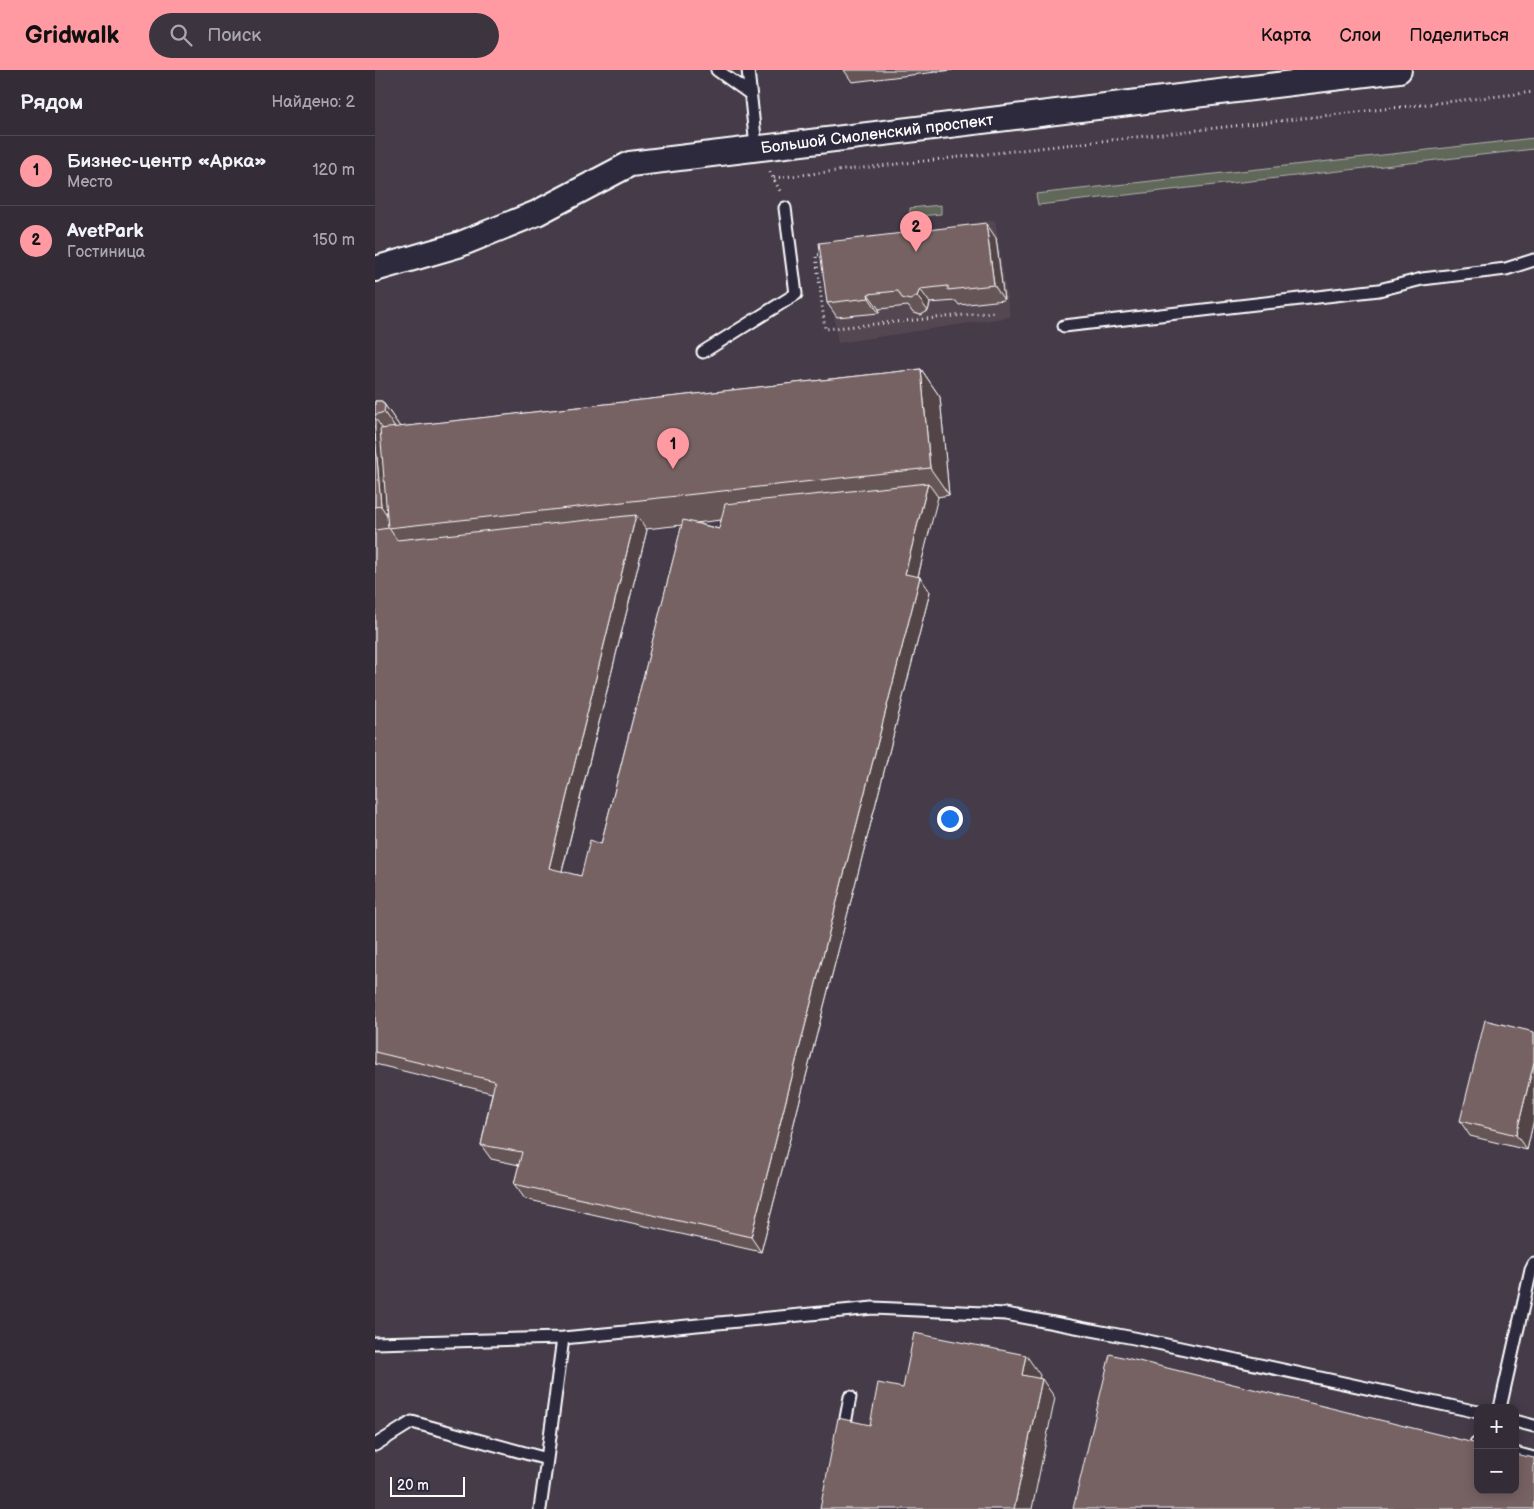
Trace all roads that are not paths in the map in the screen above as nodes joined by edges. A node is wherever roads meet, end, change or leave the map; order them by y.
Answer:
1 (717, 70) edge
2 (748, 70) edge
3 (1398, 70) edge
4 (1342, 74) edge
5 (749, 94) junction
6 (756, 147) junction
7 (785, 208) road end
8 (1534, 260) edge
9 (375, 269) edge
10 (1064, 326) dead end
11 (703, 352) dead end
12 (1534, 1264) edge
13 (563, 1338) junction
14 (375, 1343) edge
15 (850, 1397) dead end
16 (1502, 1404) edge
17 (1474, 1411) edge
18 (1519, 1422) edge
19 (1534, 1426) edge
20 (841, 1444) edge
21 (375, 1445) edge
22 (1519, 1454) edge
23 (1534, 1458) edge
24 (547, 1460) junction
25 (541, 1509) edge

1 - 5 lane
2 - 5 lane
3 - 4 street, Большой Смоленский проспект
4 - 6 street, Большой Смоленский проспект
5 - 6 lane
6 - 9 street, Большой Смоленский проспект
7 - 11 lane
8 - 10 lane
12 - 16 lane
13 - 14 lane
13 - 17 lane
13 - 24 lane
15 - 20 lane
18 - 19 lane
21 - 24 lane
22 - 23 lane
24 - 25 lane

